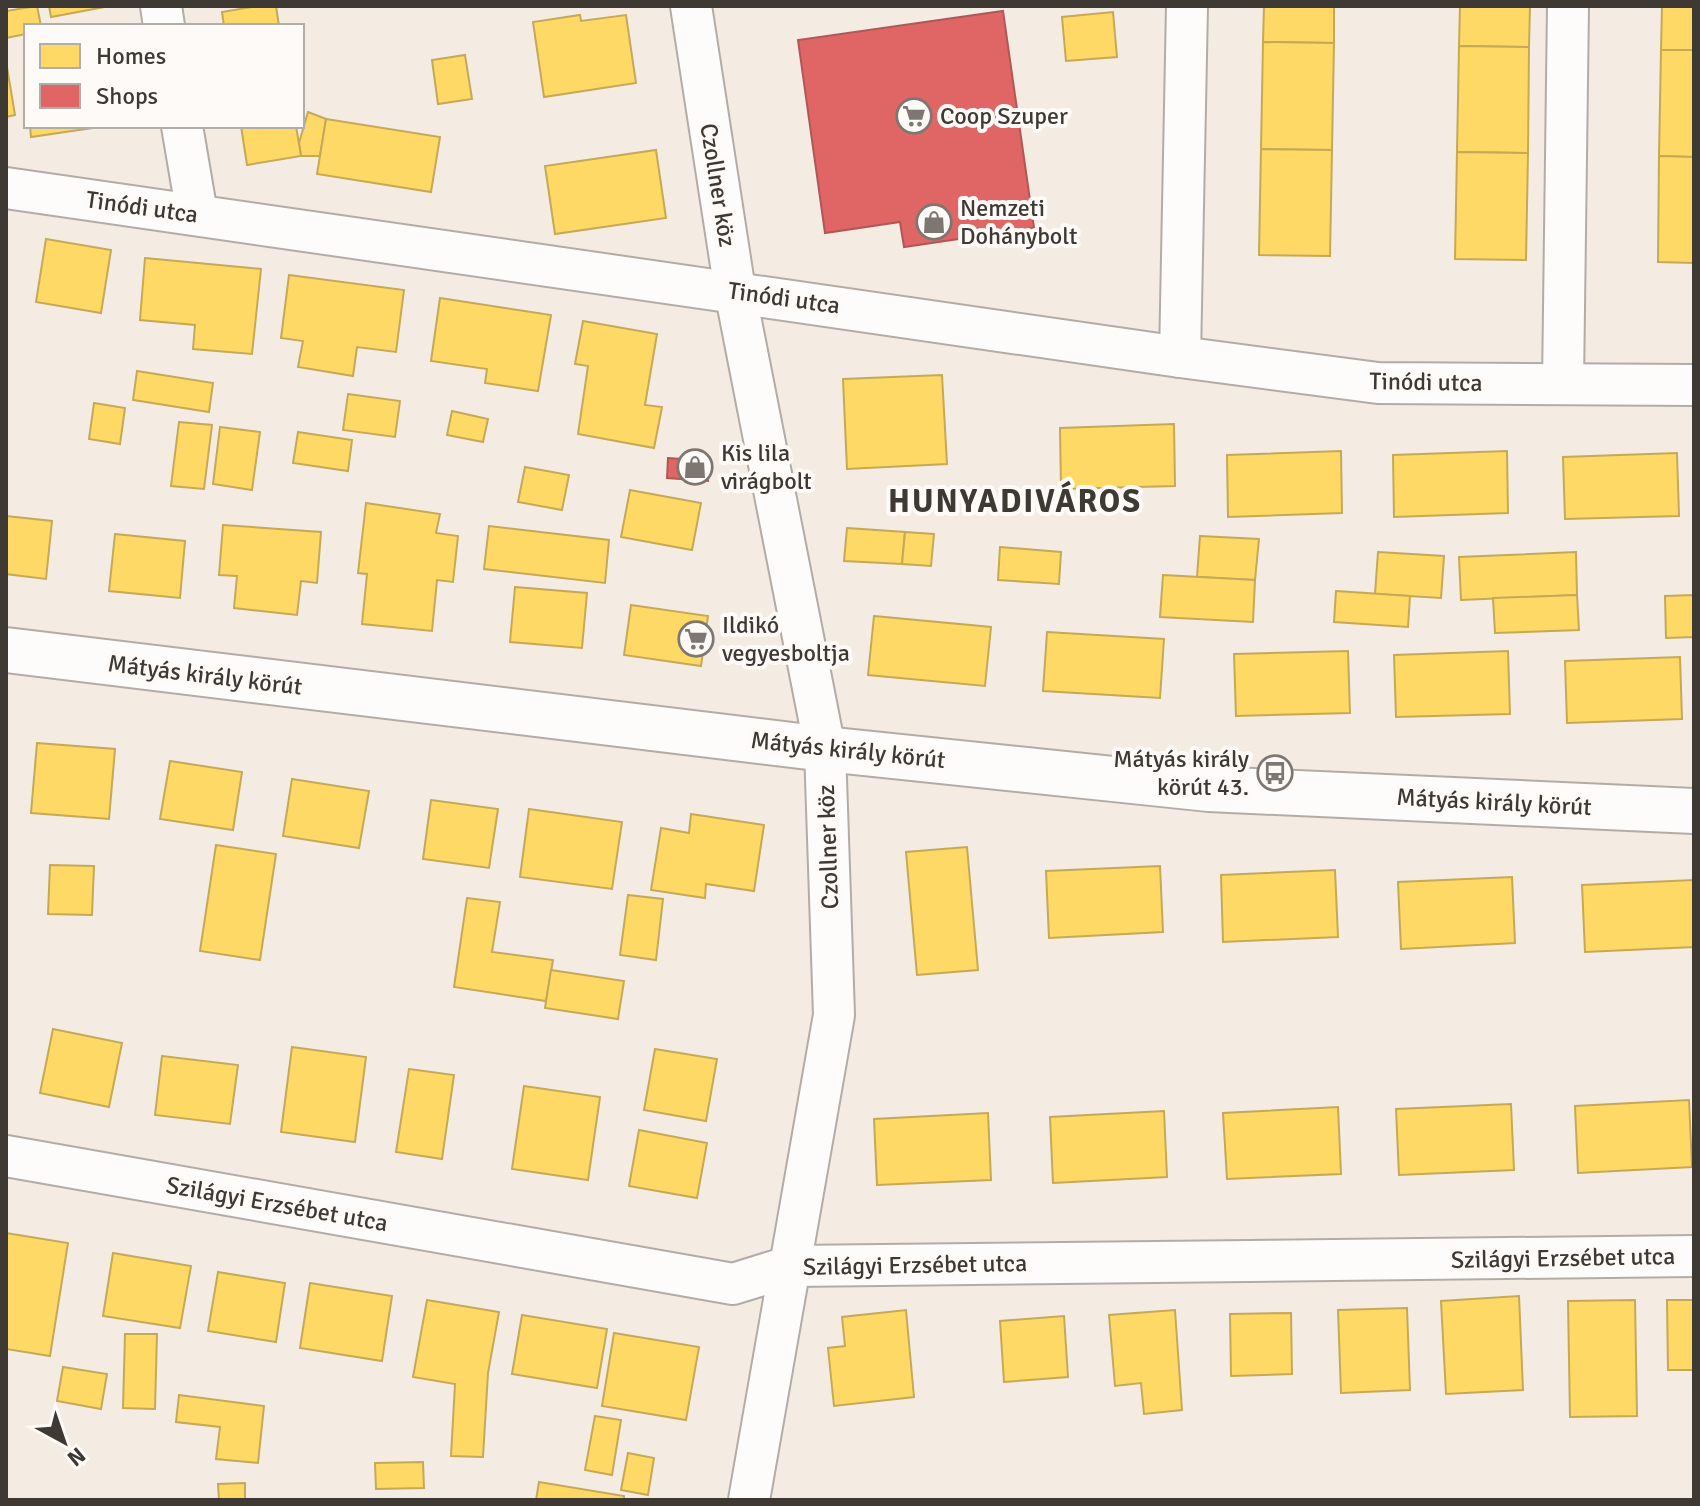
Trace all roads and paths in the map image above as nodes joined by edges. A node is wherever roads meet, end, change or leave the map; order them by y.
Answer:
1 (691, 6) edge
2 (1187, 6) edge
3 (1568, 6) edge
4 (182, 128) edge
5 (6, 188) edge
6 (197, 214) junction
7 (735, 291) junction
8 (1180, 357) junction
9 (1563, 384) junction
10 (1694, 385) edge
11 (6, 650) edge
12 (825, 749) junction
13 (1694, 811) edge
14 (6, 1156) edge
15 (1694, 1256) edge
16 (791, 1266) junction
17 (749, 1500) edge

1 - 7 street, Czollner köz
2 - 8 street
3 - 9 street
4 - 6 street
5 - 6 street, Tinódi utca
6 - 7 street, Tinódi utca
7 - 8 street, Tinódi utca
7 - 12 street, Czollner köz
8 - 9 street, Tinódi utca
9 - 10 street, Tinódi utca
11 - 12 street, Mátyás király körút
12 - 13 street, Mátyás király körút
12 - 16 street, Czollner köz
14 - 16 street, Szilágyi Erzsébet utca
15 - 16 street, Szilágyi Erzsébet utca
16 - 17 street, Czollner köz

